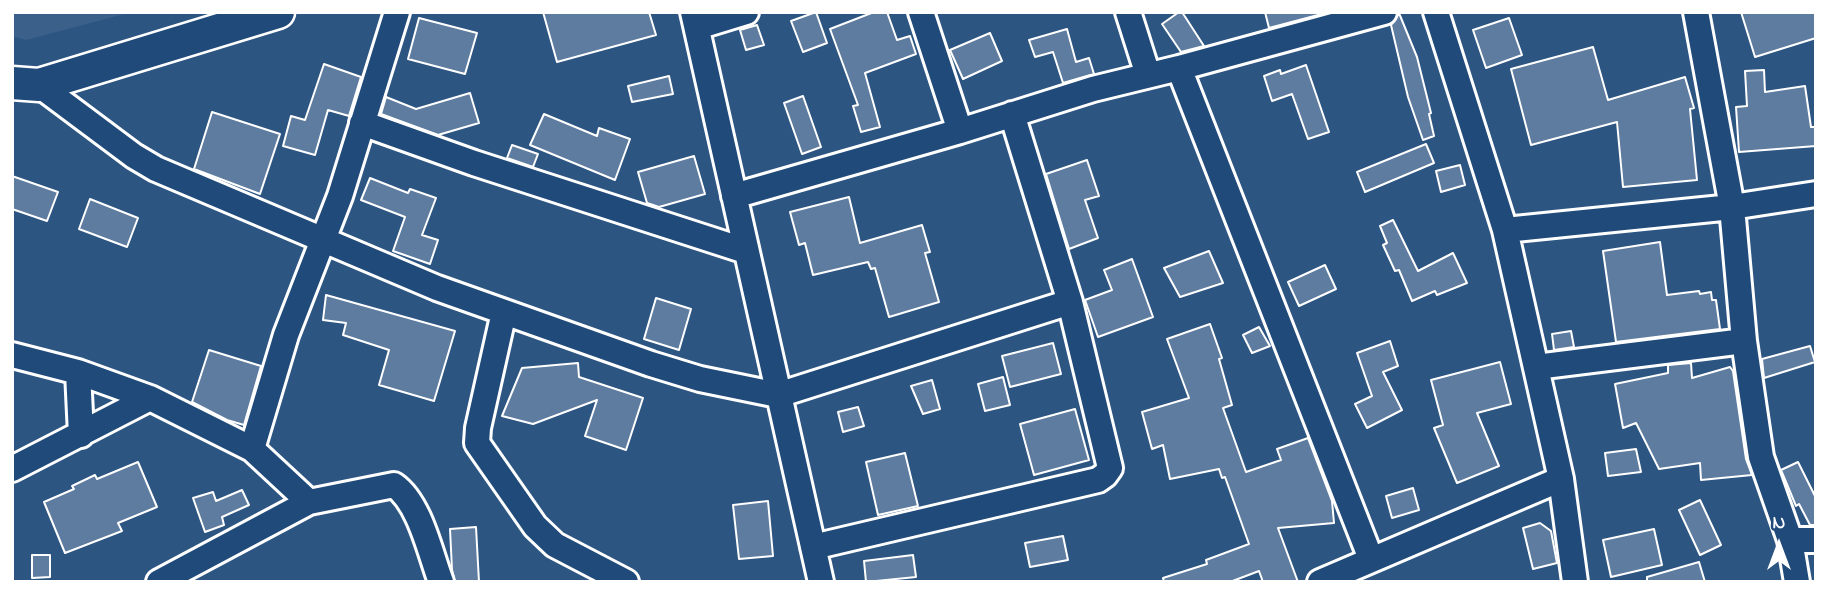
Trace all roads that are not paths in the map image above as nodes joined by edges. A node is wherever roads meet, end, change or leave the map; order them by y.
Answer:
1 (278, 12) edge
2 (397, 12) edge
3 (747, 12) edge
4 (921, 12) edge
5 (1128, 12) edge
6 (1384, 12) edge
7 (1436, 12) edge
8 (1696, 12) edge
9 (695, 20) edge
10 (1180, 68) junction
11 (1148, 75) junction
12 (26, 84) edge
13 (1012, 114) junction
14 (362, 123) junction
15 (960, 131) junction
16 (1816, 194) edge
17 (734, 195) junction
18 (1732, 206) junction
19 (1505, 230) junction
20 (323, 239) junction
21 (746, 251) junction
22 (1070, 302) junction
23 (504, 312) junction
24 (1744, 341) junction
25 (12, 355) edge
26 (1536, 367) junction
27 (78, 372) junction
28 (778, 395) junction
29 (150, 398) junction
30 (81, 435) junction
31 (252, 449) junction
32 (12, 468) edge
33 (1561, 479) junction
34 (309, 502) junction
35 (1790, 540) junction
36 (1816, 540) edge
37 (813, 547) junction
38 (1371, 559) junction
39 (617, 580) edge
40 (159, 582) edge
41 (441, 582) edge
42 (821, 582) edge
43 (1320, 582) edge
44 (1575, 582) edge
45 (1797, 582) edge

1 - 12 main road
2 - 14 street
3 - 9 street
4 - 15 street
5 - 11 street
6 - 10 street
7 - 19 street
8 - 18 street
9 - 17 street
10 - 11 street
10 - 38 street
11 - 13 street
12 - 20 street
13 - 15 street
13 - 22 street
14 - 20 street
14 - 21 street
15 - 17 street
16 - 18 street
17 - 21 street
18 - 19 street
18 - 24 street
19 - 26 street
20 - 23 street
20 - 31 street
21 - 28 street
22 - 28 street
22 - 37 street
23 - 28 street
23 - 39 street
24 - 26 street
24 - 35 street
25 - 27 street
26 - 33 street
27 - 29 street
27 - 30 street
28 - 37 street
29 - 30 street
29 - 31 street
30 - 32 street
31 - 34 street
33 - 38 street
33 - 44 street
34 - 40 street
34 - 41 street
35 - 36 street
35 - 45 street
37 - 42 street
38 - 43 street

